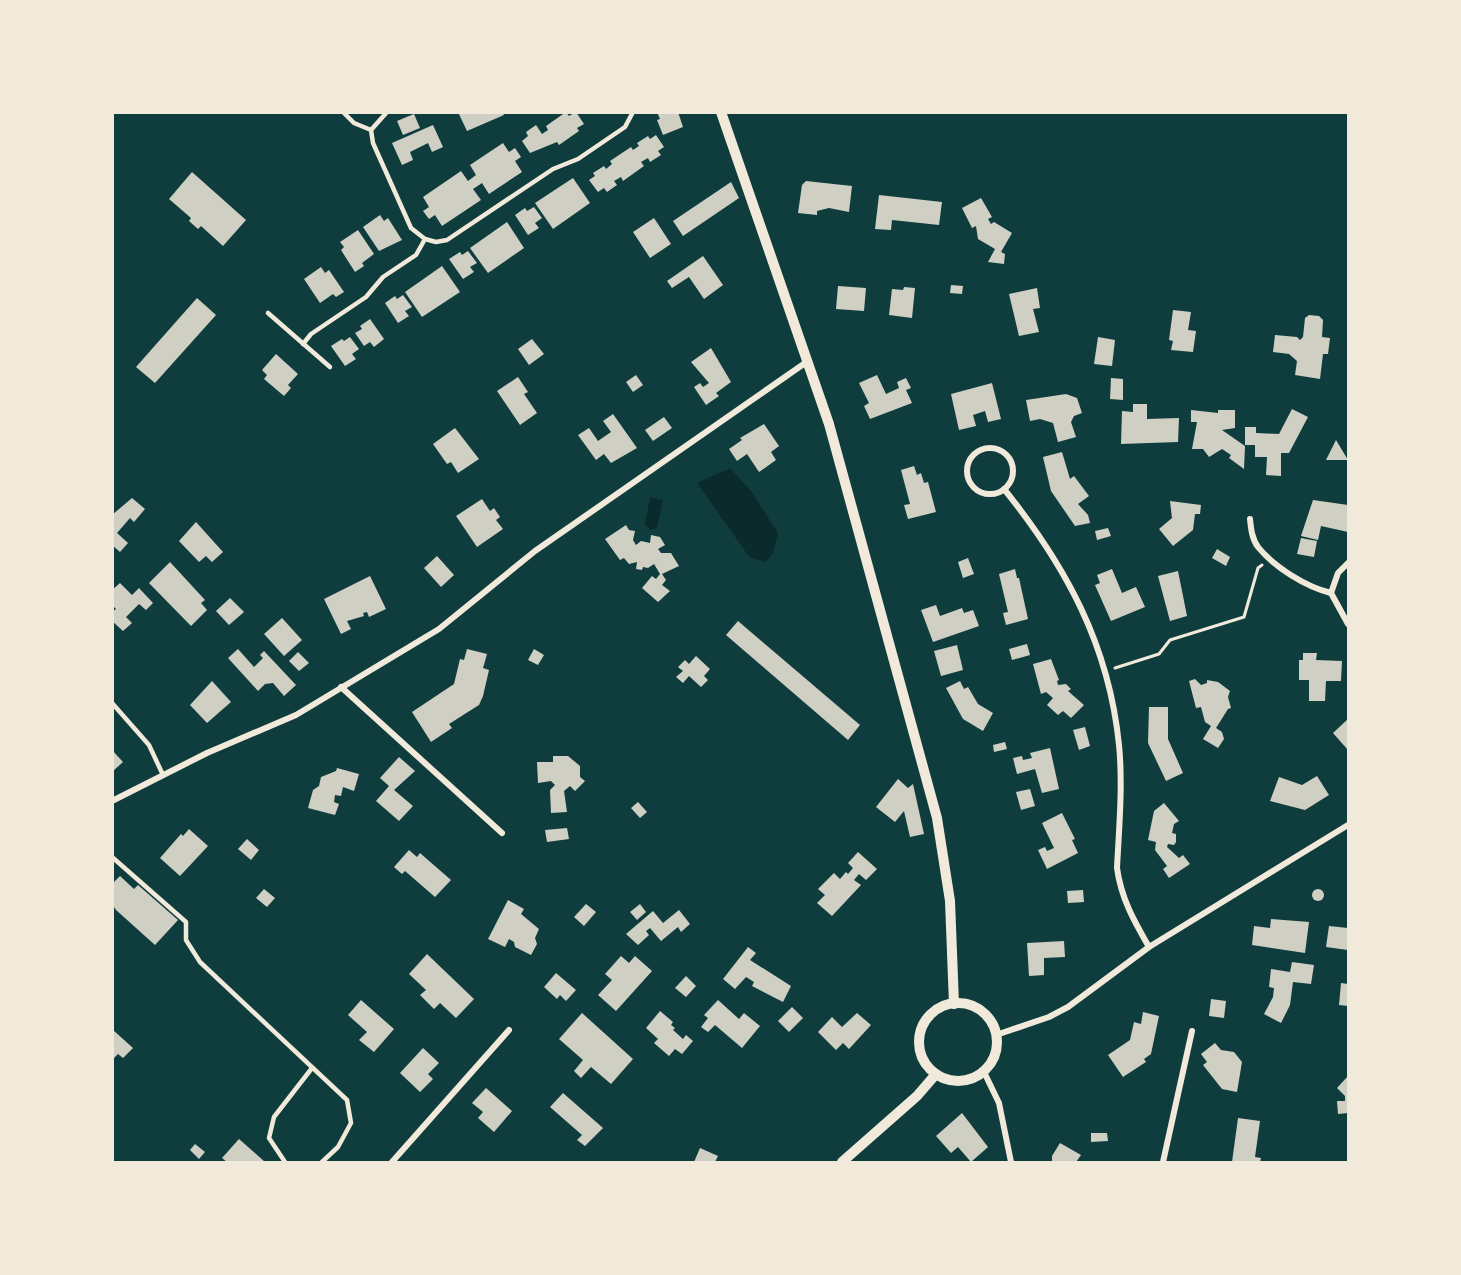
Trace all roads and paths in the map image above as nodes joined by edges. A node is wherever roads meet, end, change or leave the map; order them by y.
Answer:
1 (343, 112) edge
2 (387, 112) edge
3 (633, 112) edge
4 (721, 112) edge
5 (371, 130) junction
6 (425, 239) junction
7 (268, 313) dead end
8 (303, 344) junction
9 (808, 361) junction
10 (330, 367) dead end
11 (1004, 489) junction
12 (1250, 519) dead end
13 (1270, 559) junction
14 (1348, 563) edge
15 (1331, 593) junction
16 (1348, 624) edge
17 (1105, 671) junction
18 (341, 687) junction
19 (112, 703) edge
20 (163, 775) junction
21 (112, 801) edge
22 (1348, 825) edge
23 (502, 833) dead end
24 (112, 857) edge
25 (1149, 947) junction
26 (954, 1004) junction
27 (509, 1030) dead end
28 (1192, 1031) dead end
29 (996, 1035) junction
30 (312, 1068) junction
31 (984, 1072) junction
32 (936, 1074) junction
33 (285, 1162) edge
34 (322, 1162) edge
35 (392, 1162) edge
36 (842, 1162) edge
37 (1011, 1162) edge
38 (1163, 1162) edge

1 - 5 lane
2 - 5 lane
3 - 6 lane
4 - 9 street
5 - 6 lane
6 - 8 lane
7 - 8 lane
8 - 10 lane
9 - 18 street
9 - 26 street
11 - 11 street
11 - 17 street
12 - 13 street
13 - 15 street
13 - 17 path
14 - 15 street
15 - 16 street
17 - 25 street
18 - 20 street
18 - 23 street
19 - 20 lane
20 - 21 street
22 - 25 street
24 - 30 lane
25 - 29 street
26 - 29 street
26 - 32 street
27 - 35 street
28 - 38 street
29 - 31 street
30 - 33 lane
30 - 34 lane
31 - 32 street
31 - 37 street
32 - 36 street

